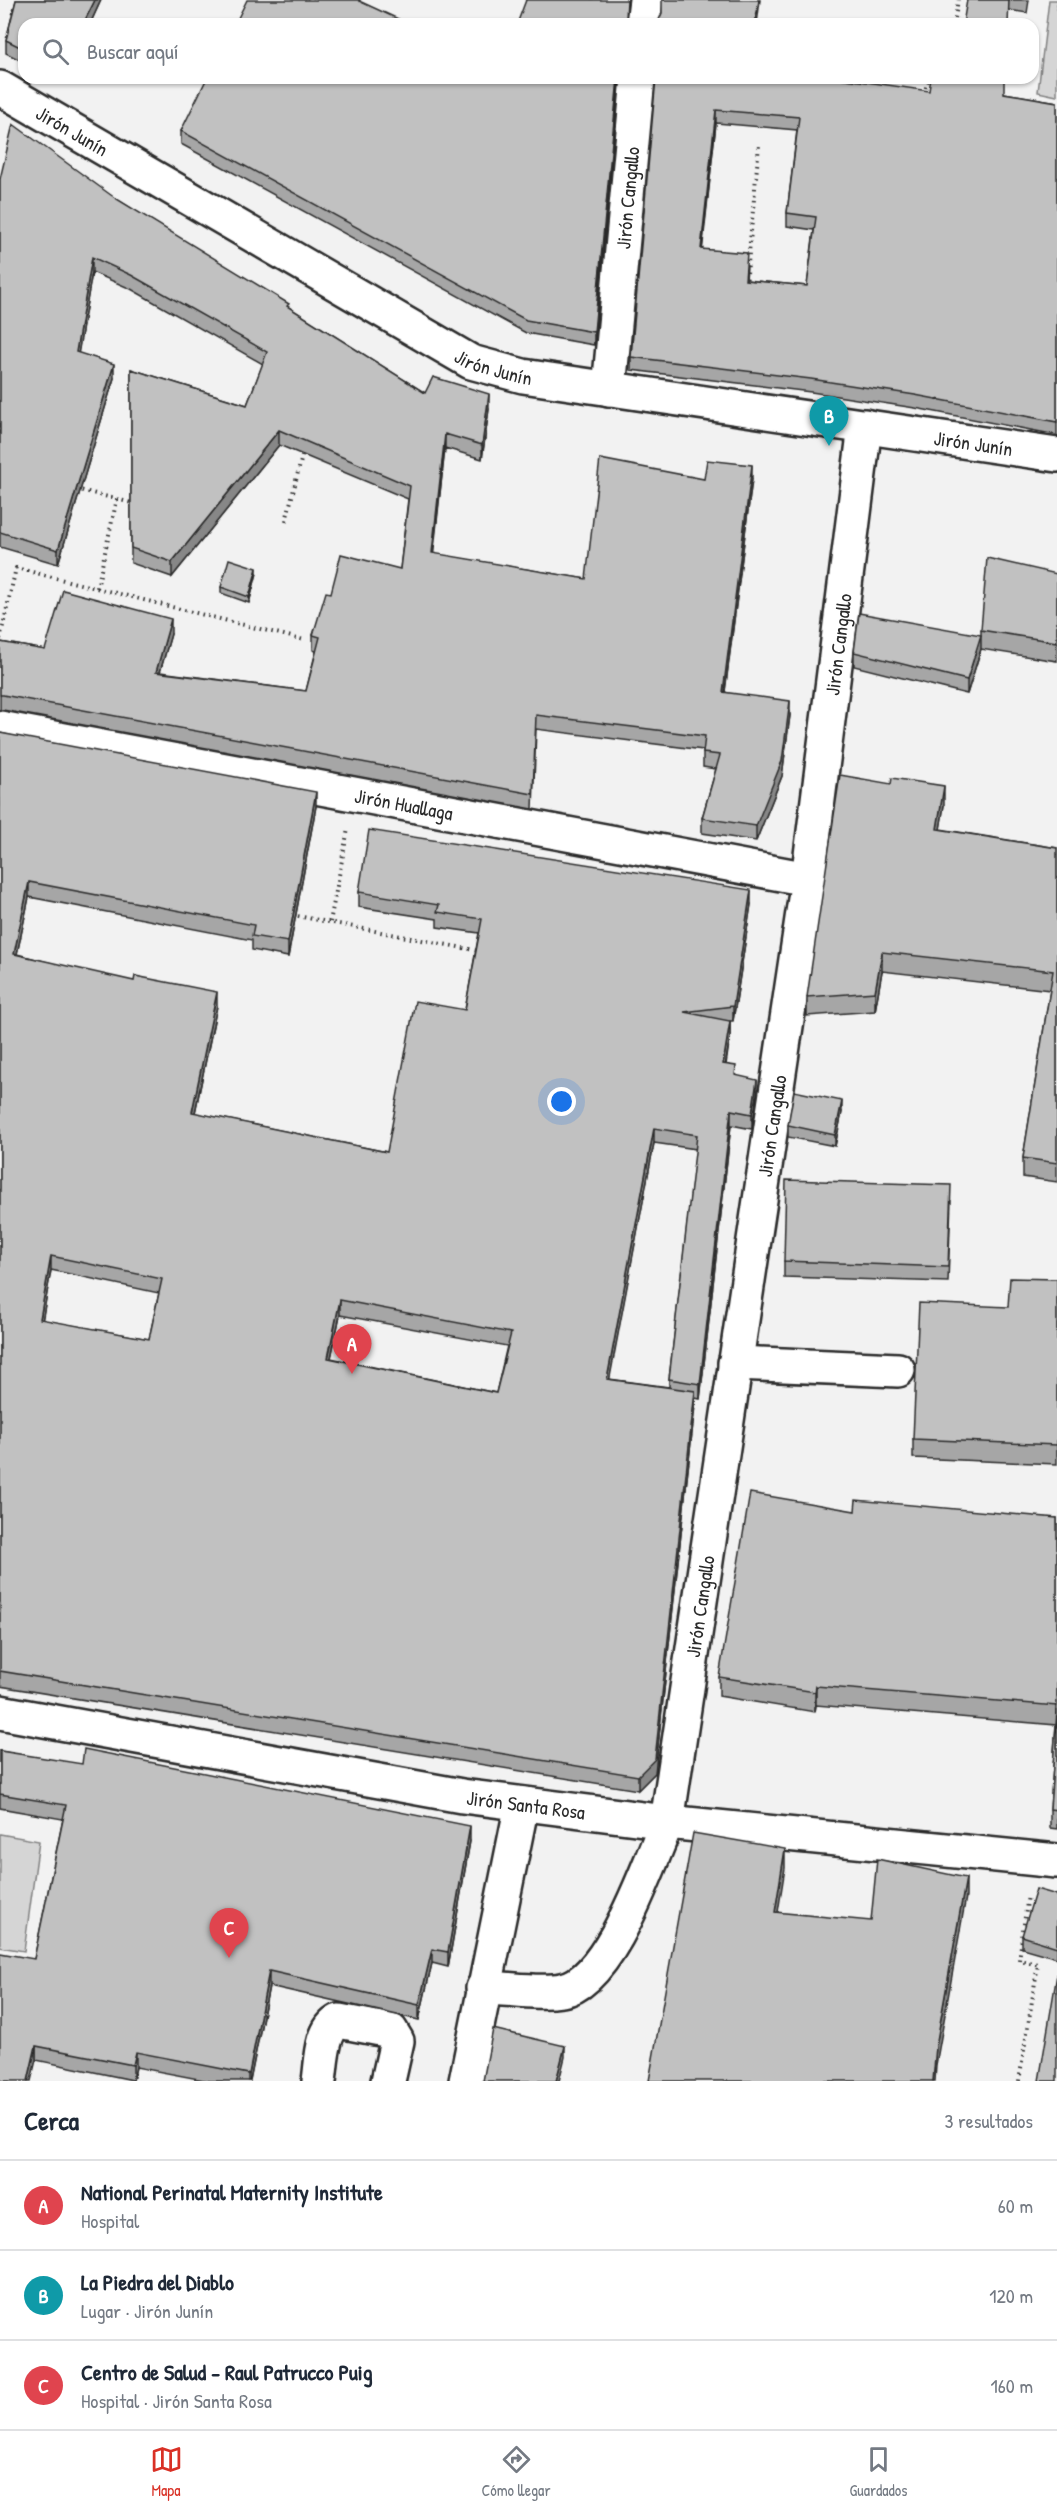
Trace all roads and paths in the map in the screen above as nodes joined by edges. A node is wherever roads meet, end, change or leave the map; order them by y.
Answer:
1 (646, 0) edge
2 (958, 0) edge
3 (644, 18) edge
4 (955, 18) edge
5 (637, 84) edge
6 (927, 84) edge
7 (0, 88) edge
8 (914, 90) edge
9 (759, 145) dead end
10 (746, 288) edge
11 (609, 389) junction
12 (865, 426) junction
13 (305, 444) edge
14 (1057, 455) edge
15 (74, 488) edge
16 (117, 499) junction
17 (137, 505) edge
18 (286, 521) dead end
19 (97, 588) junction
20 (0, 639) edge
21 (304, 640) dead end
22 (0, 728) edge
23 (355, 794) junction
24 (808, 879) junction
25 (283, 913) edge
26 (330, 922) junction
27 (481, 951) edge
28 (735, 1363) junction
29 (897, 1370) dead end
30 (0, 1712) edge
31 (522, 1804) junction
32 (667, 1822) junction
33 (1045, 1860) edge
34 (483, 1988) junction
35 (319, 2081) edge
36 (388, 2081) edge
37 (466, 2081) edge
38 (1020, 2081) edge

1 - 3 street
2 - 4 path
5 - 11 street, Jirón Cangallo
6 - 8 path
7 - 11 street, Jirón Junín
9 - 10 path
11 - 12 street, Jirón Junín
12 - 14 street, Jirón Junín
12 - 24 street, Jirón Cangallo
13 - 18 path
15 - 16 path
16 - 17 path
16 - 19 path
19 - 20 path
19 - 21 path
22 - 23 street, Jirón Huallaga
23 - 24 street, Jirón Huallaga
23 - 26 path
24 - 28 street, Jirón Cangallo
25 - 26 path
26 - 27 path
28 - 29 street
28 - 32 street, Jirón Cangallo
30 - 31 street, Jirón Santa Rosa
31 - 32 street, Jirón Santa Rosa
31 - 34 street
32 - 33 street, Jirón Santa Rosa
32 - 34 street, Jirón Cangallo
33 - 38 path
34 - 37 street
35 - 36 street

